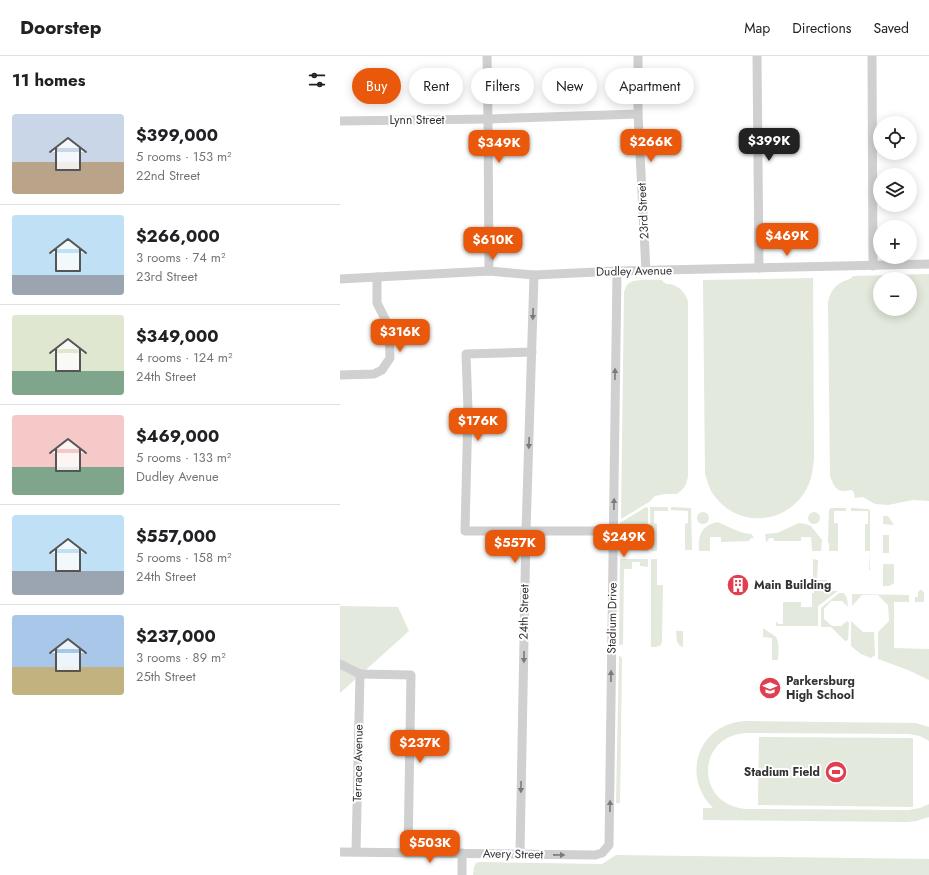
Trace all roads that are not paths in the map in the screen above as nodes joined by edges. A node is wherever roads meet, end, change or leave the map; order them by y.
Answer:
1 (487, 56) edge
2 (638, 56) edge
3 (757, 56) edge
4 (872, 56) edge
5 (638, 114) junction
6 (488, 120) junction
7 (340, 121) edge
8 (929, 264) edge
9 (873, 266) junction
10 (759, 268) junction
11 (489, 271) junction
12 (617, 271) junction
13 (646, 271) junction
14 (534, 275) junction
15 (377, 277) junction
16 (340, 279) edge
17 (532, 352) junction
18 (340, 375) edge
19 (526, 531) junction
20 (613, 531) junction
21 (340, 664) edge
22 (360, 674) junction
23 (609, 845) joint
24 (340, 852) edge
25 (356, 852) junction
26 (408, 853) junction
27 (462, 853) junction
28 (520, 854) junction
29 (462, 875) edge

1 - 6 street
2 - 5 street, 23rd Street
3 - 10 street
4 - 9 street
5 - 6 street, Lynn Street
5 - 13 street, 23rd Street
6 - 7 street, Lynn Street
6 - 11 street
8 - 9 street, Dudley Avenue
9 - 10 street, Dudley Avenue
10 - 13 street, Dudley Avenue
11 - 14 street, Dudley Avenue
11 - 15 street, Dudley Avenue
12 - 13 street, Dudley Avenue
12 - 14 street, Dudley Avenue
20 -> 12 street, Stadium Drive
14 -> 17 street, 24th Street
15 - 16 street, Dudley Avenue
15 - 18 street
17 -> 19 street, 24th Street
17 - 19 street
19 - 20 street
19 -> 28 street, 24th Street
23 -> 20 street, Stadium Drive
21 - 22 street
22 - 25 street, Terrace Avenue
22 - 26 street
28 -> 23 street, Avery Street
24 - 25 street, Avery Street
25 - 26 street, Avery Street
26 - 27 street, Avery Street
27 - 28 street, Avery Street
27 - 29 street

